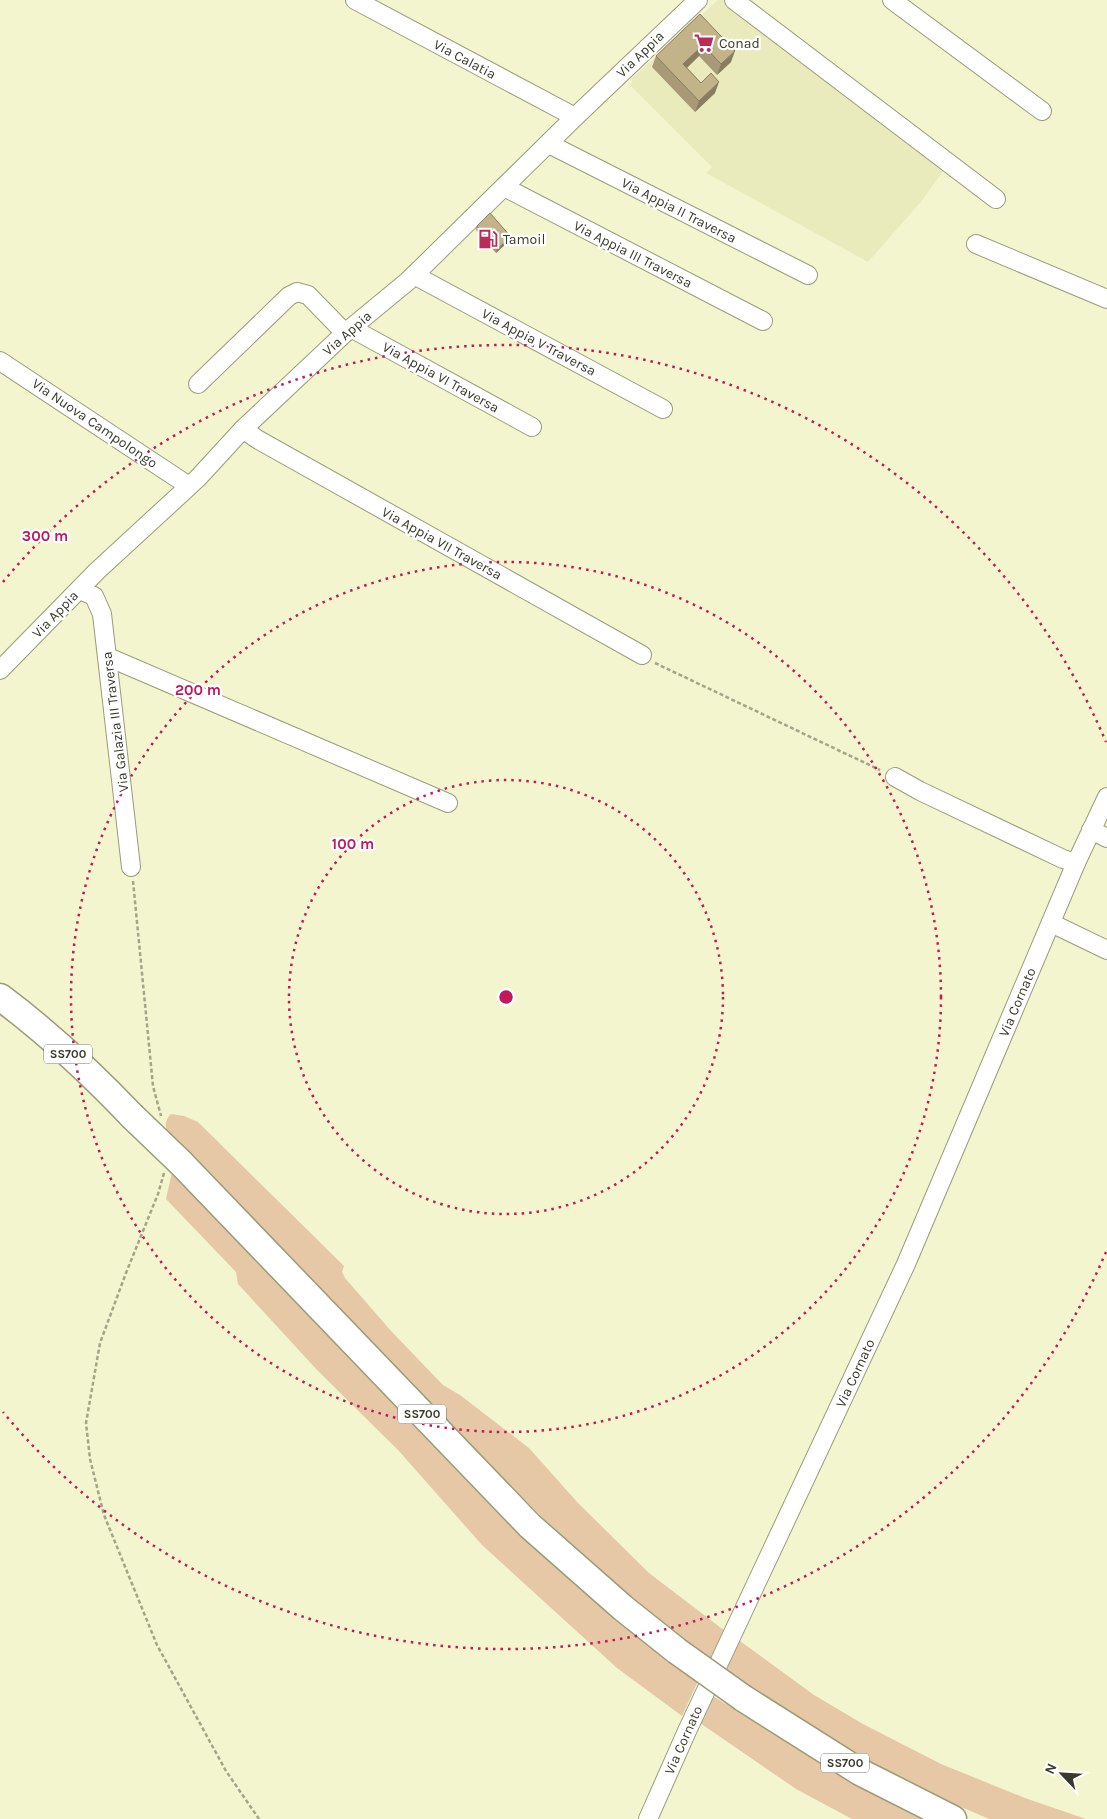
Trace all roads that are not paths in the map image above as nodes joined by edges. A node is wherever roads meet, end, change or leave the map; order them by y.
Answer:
1 (354, 0) edge
2 (734, 0) edge
3 (892, 0) edge
4 (685, 4) edge
5 (1042, 111) dead end
6 (575, 118) junction
7 (549, 144) junction
8 (504, 188) junction
9 (996, 199) dead end
10 (976, 244) dead end
11 (414, 275) junction
12 (808, 275) dead end
13 (1107, 299) edge
14 (763, 321) dead end
15 (348, 330) junction
16 (0, 361) edge
17 (198, 384) dead end
18 (663, 410) dead end
19 (532, 427) dead end
20 (244, 429) junction
21 (189, 486) junction
22 (79, 590) junction
23 (642, 655) road end
24 (108, 657) junction
25 (0, 670) edge
26 (895, 777) road end
27 (1107, 798) edge
28 (448, 803) dead end
29 (1099, 834) edge
30 (1076, 863) junction
31 (132, 867) road end
32 (1051, 923) junction
33 (1107, 950) edge
34 (0, 997) edge
35 (648, 1819) edge
36 (953, 1819) edge

1 - 6 street, Via Calatia
2 - 9 street
3 - 5 street
4 - 6 street, Via Appia
6 - 7 street, Via Appia
7 - 8 street, Via Appia
7 - 12 street, Via Appia II Traversa
8 - 11 street, Via Appia
8 - 14 street, Via Appia III Traversa
10 - 13 street
11 - 15 street, Via Appia
11 - 18 street, Via Appia V Traversa
15 - 17 street, Via Appia VI Traversa
15 - 19 street, Via Appia VI Traversa
15 - 20 street, Via Appia
16 - 21 street, Via Nuova Campolongo
20 - 21 street, Via Appia
20 - 23 street, Via Appia VII Traversa
21 - 22 street, Via Appia
22 - 24 street, Via Galazia III Traversa
22 - 25 street, Via Appia
24 - 28 street
24 - 31 street, Via Galazia III Traversa
26 - 30 street
27 - 29 street, Via Cornato
29 - 30 street, Via Cornato
30 - 32 street, Via Cornato
32 - 33 street
32 - 35 street, Via Cornato
34 - 36 highway, SS700, bridge

